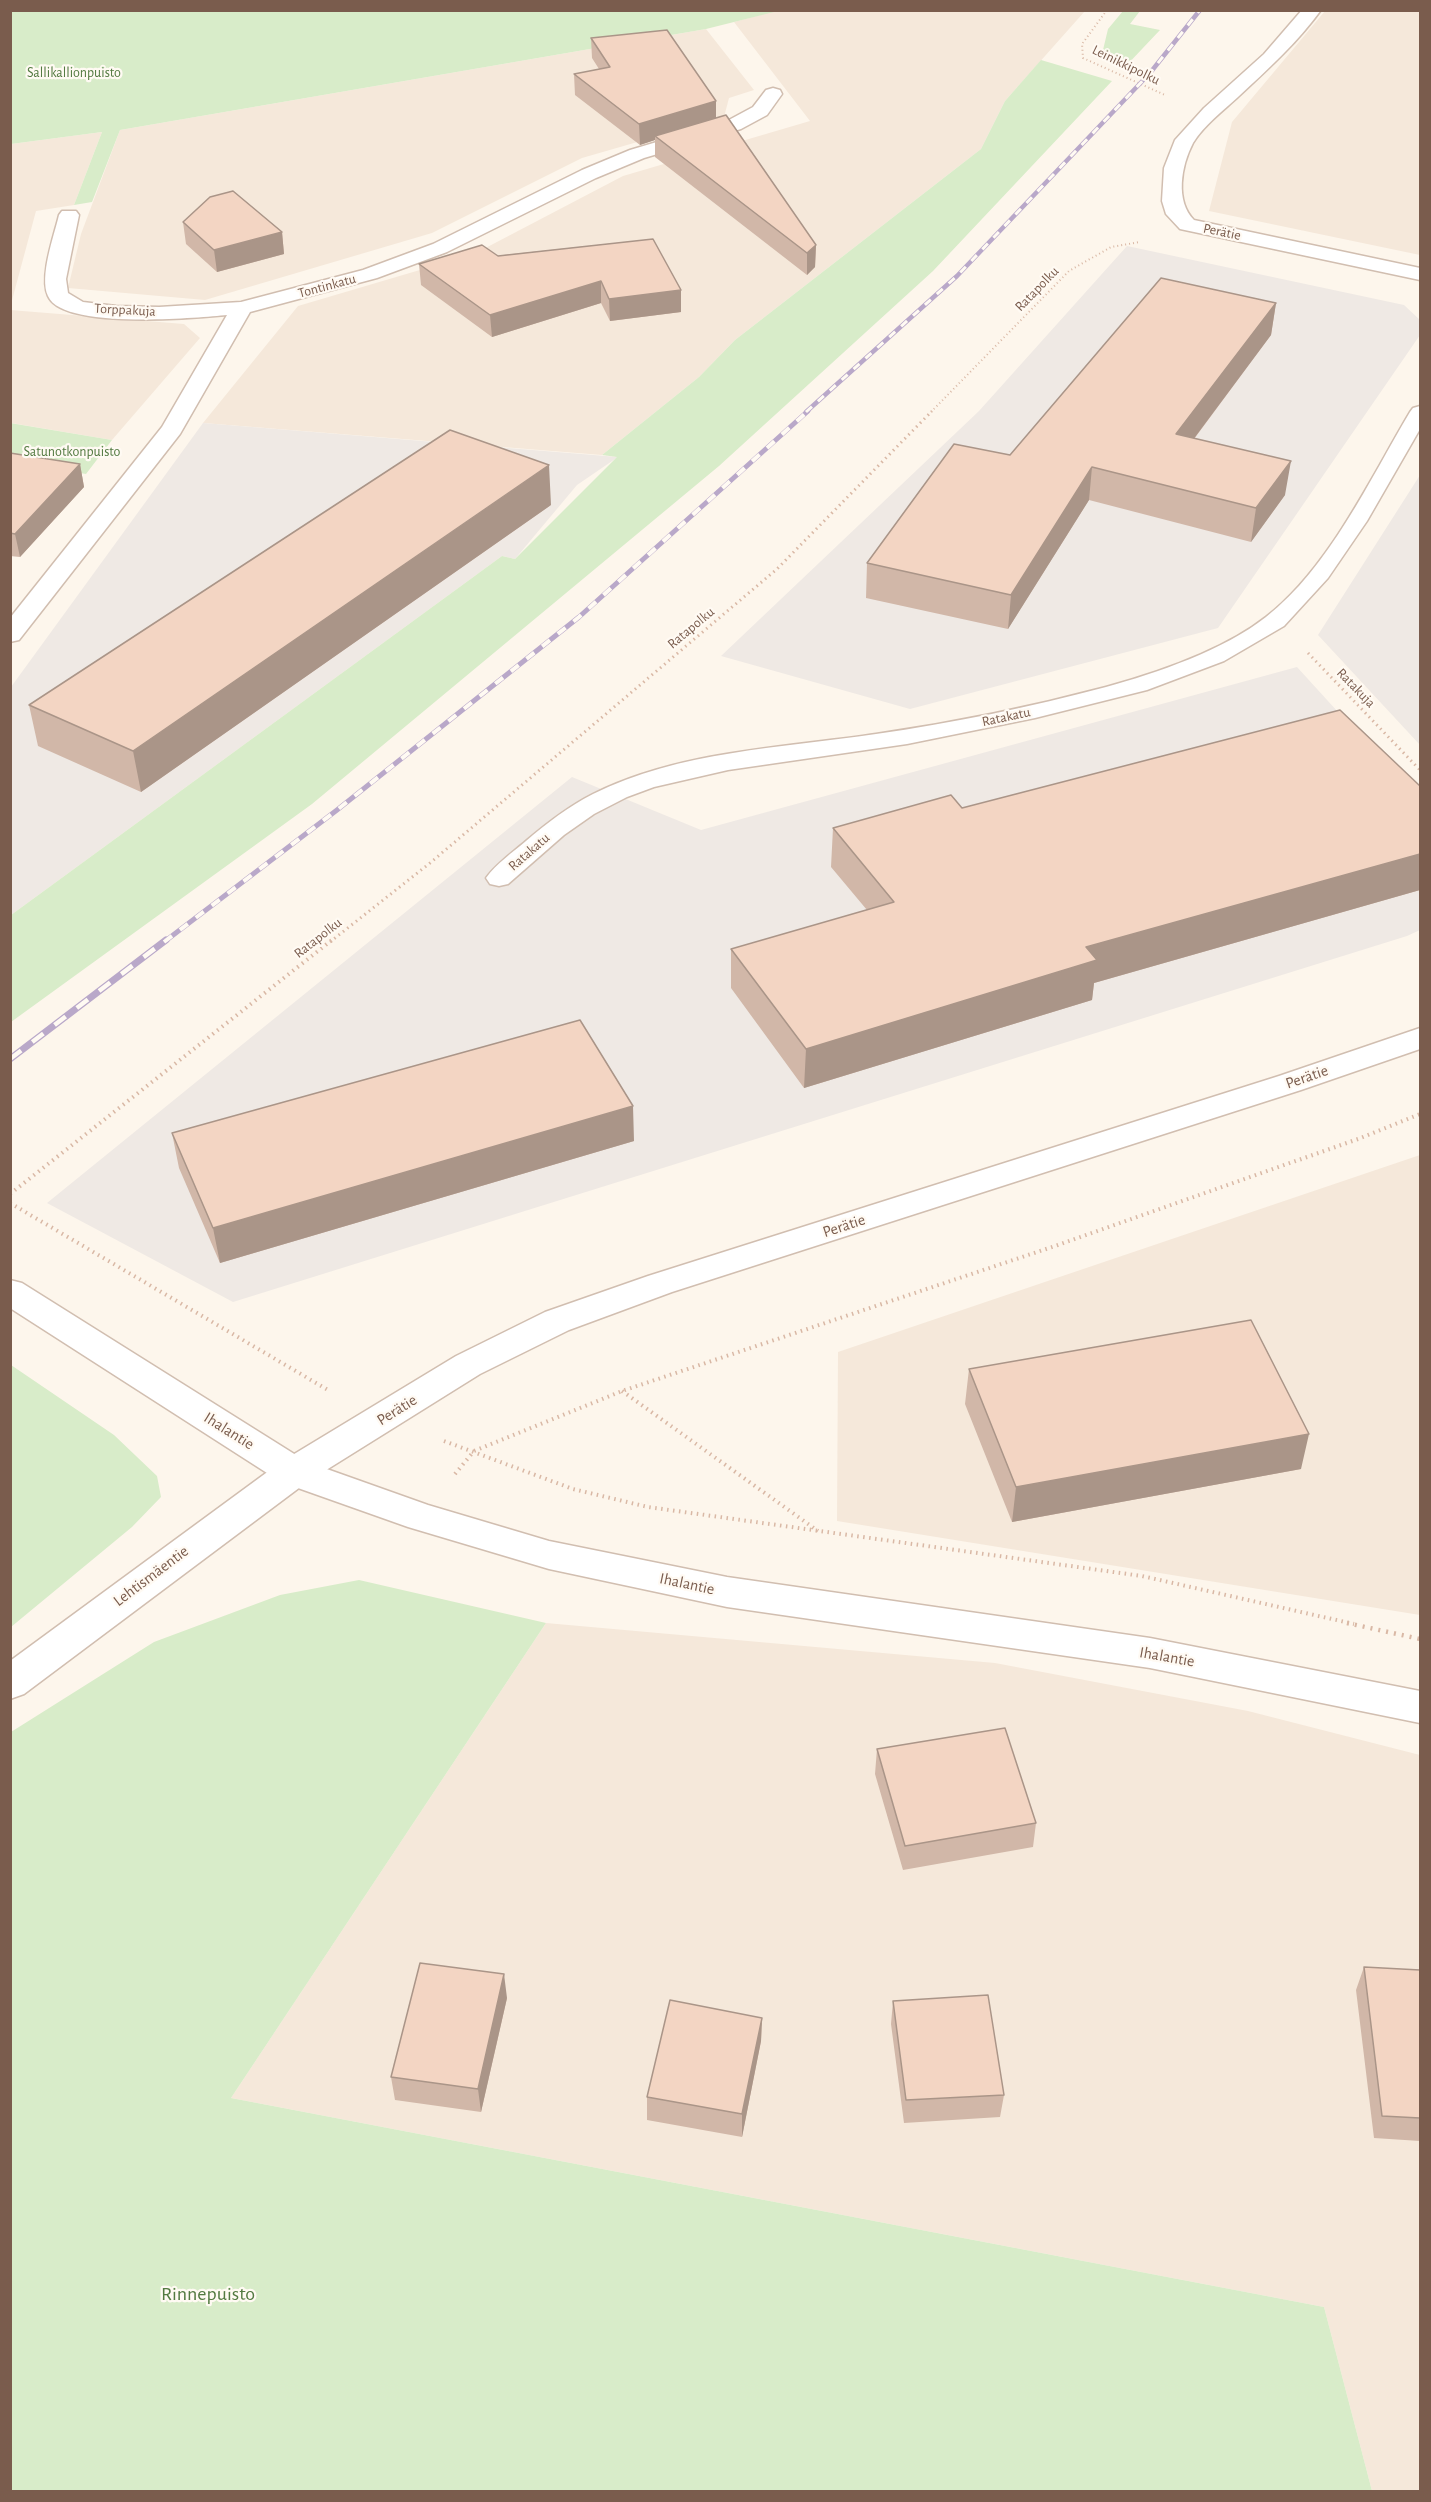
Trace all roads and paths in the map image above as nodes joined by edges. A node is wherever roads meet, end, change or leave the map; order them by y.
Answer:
1 (1107, 10) edge
2 (1312, 10) edge
3 (772, 94) dead end
4 (1211, 112) junction
5 (69, 215) dead end
6 (1150, 243) dead end
7 (1420, 274) edge
8 (242, 308) junction
9 (1420, 412) edge
10 (1277, 620) junction
11 (10, 635) edge
12 (1420, 770) edge
13 (499, 878) dead end
14 (1420, 1038) edge
15 (1420, 1114) edge
16 (10, 1194) edge
17 (10, 1203) edge
18 (10, 1293) edge
19 (622, 1391) junction
20 (379, 1420) junction
21 (474, 1451) junction
22 (294, 1472) junction
23 (819, 1532) junction
24 (1420, 1639) edge
25 (10, 1683) edge
26 (1420, 1707) edge

1 - 4 path, Leinikkipolku
2 - 4 street, Perätie
3 - 8 street, Tontinkatu
4 - 7 street, Perätie
5 - 8 street, Torppakuja
6 - 16 path, Ratapolku
8 - 11 street
9 - 10 lane, Ratakatu
10 - 12 path, Ratakuja
10 - 13 lane, Ratakatu
14 - 20 street, Perätie
15 - 19 path
17 - 20 path
18 - 22 street, Ihalantie
19 - 21 path
19 - 23 path
20 - 21 path
20 - 22 street, Perätie
21 - 23 path
22 - 25 street, Lehtismäentie
22 - 26 street, Ihalantie
23 - 24 path

